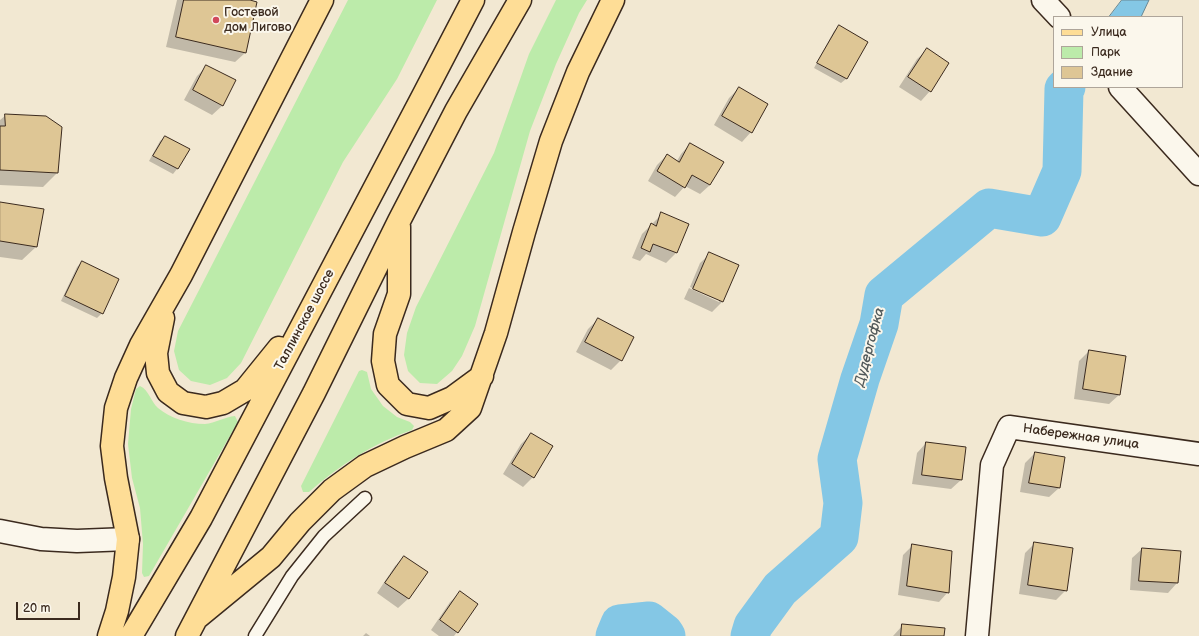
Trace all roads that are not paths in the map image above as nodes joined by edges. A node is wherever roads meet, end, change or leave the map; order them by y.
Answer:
1 (322, 0) edge
2 (473, 0) edge
3 (520, 0) edge
4 (614, 0) edge
5 (1043, 0) edge
6 (1058, 16) edge
7 (1121, 88) edge
8 (1199, 174) edge
9 (399, 221) junction
10 (166, 302) junction
11 (312, 306) junction
12 (482, 376) junction
13 (1199, 454) edge
14 (366, 498) dead end
15 (0, 531) edge
16 (128, 539) junction
17 (198, 617) junction
18 (109, 636) edge
19 (131, 636) edge
20 (187, 636) edge
21 (255, 636) edge
22 (977, 636) edge

1 - 10 main road
2 - 11 main road, Таллинское шоссе
3 - 9 main road
4 - 12 main road
5 - 6 street
7 - 8 street
9 - 12 main road
9 - 17 main road
10 - 11 main road
10 - 16 main road
11 - 19 main road, Таллинское шоссе
12 - 17 main road
13 - 22 street, Набережная улица
14 - 21 lane
15 - 16 street
16 - 18 main road
17 - 20 main road

